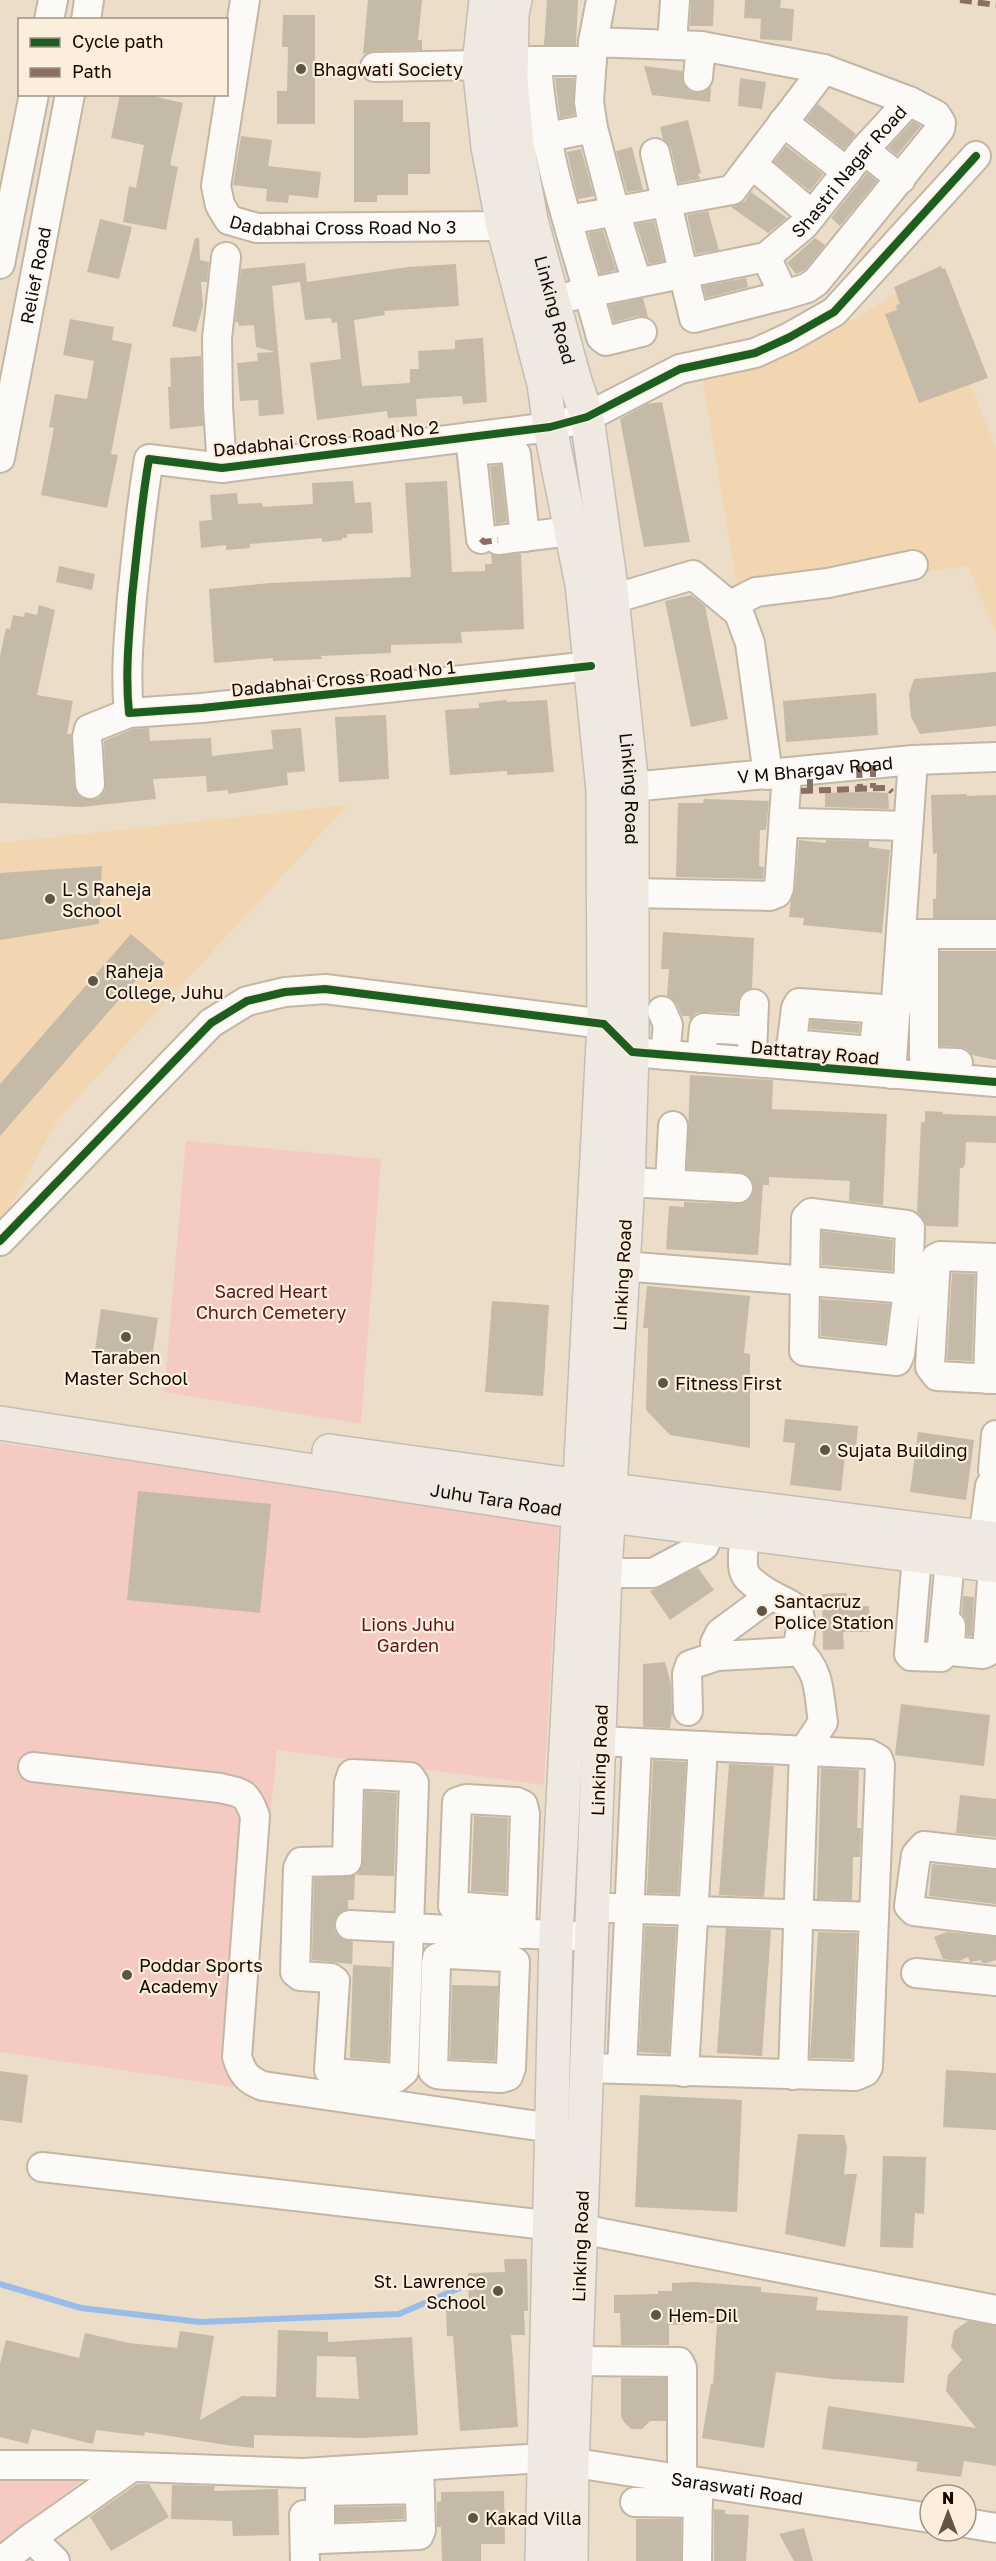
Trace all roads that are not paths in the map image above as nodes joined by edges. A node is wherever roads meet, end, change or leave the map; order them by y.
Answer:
1 (53, 0) edge
2 (89, 0) edge
3 (245, 0) edge
4 (486, 0) edge
5 (515, 0) edge
6 (600, 0) edge
7 (675, 0) edge
8 (49, 18) edge
9 (86, 18) edge
10 (672, 44) junction
11 (701, 46) junction
12 (592, 51) junction
13 (479, 65) junction
14 (375, 67) dead end
15 (824, 69) junction
16 (698, 77) dead end
17 (34, 96) edge
18 (70, 96) edge
19 (909, 101) junction
20 (783, 122) junction
21 (593, 128) junction
22 (531, 140) junction
23 (655, 153) dead end
24 (976, 156) dead end
25 (855, 161) junction
26 (753, 165) junction
27 (902, 179) junction
28 (666, 203) junction
29 (615, 212) junction
30 (812, 215) junction
31 (568, 220) junction
32 (517, 223) junction
33 (226, 257) dead end
34 (766, 257) junction
35 (0, 264) edge
36 (683, 274) junction
37 (637, 282) junction
38 (589, 292) junction
39 (784, 295) junction
40 (552, 300) junction
41 (642, 332) dead end
42 (587, 417) junction
43 (550, 427) junction
44 (471, 444) junction
45 (0, 458) edge
46 (222, 468) junction
47 (571, 531) junction
48 (501, 539) junction
49 (912, 565) dead end
50 (731, 605) junction
51 (605, 619) junction
52 (591, 666) junction
53 (129, 713) junction
54 (996, 757) edge
55 (913, 760) junction
56 (778, 774) junction
57 (90, 784) dead end
58 (618, 788) junction
59 (892, 792) dead end
60 (796, 823) dead end
61 (900, 826) junction
62 (633, 893) junction
63 (913, 934) junction
64 (996, 934) edge
65 (887, 1009) junction
66 (662, 1011) dead end
67 (604, 1024) junction
68 (632, 1052) junction
69 (665, 1055) junction
70 (710, 1063) junction
71 (771, 1063) junction
72 (996, 1063) edge
73 (891, 1074) junction
74 (996, 1082) edge
75 (673, 1126) dead end
76 (628, 1182) junction
77 (670, 1184) junction
78 (738, 1188) dead end
79 (0, 1240) edge
80 (994, 1258) edge
81 (622, 1266) junction
82 (803, 1281) junction
83 (908, 1289) junction
84 (992, 1379) edge
85 (0, 1404) edge
86 (0, 1423) edge
87 (996, 1435) edge
88 (594, 1501) junction
89 (755, 1526) junction
90 (711, 1529) junction
91 (992, 1552) edge
92 (917, 1556) junction
93 (952, 1560) junction
94 (595, 1588) junction
95 (770, 1596) junction
96 (797, 1649) junction
97 (717, 1656) junction
98 (688, 1711) dead end
99 (599, 1741) junction
100 (637, 1743) junction
101 (703, 1746) junction
102 (804, 1751) junction
103 (33, 1767) dead end
104 (996, 1854) edge
105 (410, 1892) junction
106 (452, 1894) junction
107 (629, 1908) junction
108 (694, 1911) junction
109 (798, 1915) junction
110 (874, 1917) junction
111 (996, 1921) edge
112 (593, 1922) junction
113 (350, 1925) dead end
114 (409, 1928) junction
115 (511, 1934) junction
116 (555, 1936) junction
117 (916, 1973) dead end
118 (996, 1981) edge
119 (554, 2067) junction
120 (587, 2068) junction
121 (622, 2069) junction
122 (684, 2072) junction
123 (793, 2075) junction
124 (552, 2143) junction
125 (584, 2158) junction
126 (42, 2167) dead end
127 (566, 2228) junction
128 (996, 2310) edge
129 (576, 2361) junction
130 (558, 2461) junction
131 (0, 2465) edge
132 (132, 2467) junction
133 (303, 2473) junction
134 (420, 2477) junction
135 (359, 2480) junction
136 (693, 2489) junction
137 (635, 2502) dead end
138 (312, 2517) junction
139 (918, 2517) edge
140 (978, 2525) edge
141 (996, 2528) edge
142 (40, 2552) edge
143 (2, 2561) edge
144 (305, 2561) edge
145 (542, 2561) edge
146 (571, 2561) edge
147 (697, 2561) edge

1 - 8 street
2 - 9 street
3 - 32 street, Dadabhai Cross Road No 3
4 - 13 main road, Linking Road
5 - 22 main road, Linking Road
6 - 12 street
7 - 10 street
10 - 11 street, Shastri Nagar Road
10 - 12 street, Shastri Nagar Road
11 - 15 street, Shastri Nagar Road
11 - 16 street
12 - 21 street
12 - 22 street, Shastri Nagar Road
13 - 14 street
13 - 32 main road, Linking Road
15 - 19 street, Shastri Nagar Road
15 - 20 street
17 - 35 street, Relief Road
18 - 45 street, Relief Road
19 - 25 street, Shastri Nagar Road
19 - 27 street
20 - 25 street
20 - 26 street
21 - 22 street
21 - 29 street
22 - 31 street
22 - 32 main road, Linking Road
23 - 28 street
24 - 42 street, Dadabhai Cross Road No 2
25 - 27 street
25 - 30 street, Shastri Nagar Road
26 - 28 street
26 - 30 street
27 - 39 street
28 - 29 street
28 - 36 street
29 - 31 street
29 - 37 street
30 - 34 street, Shastri Nagar Road
31 - 38 street
32 - 40 main road, Linking Road
32 - 43 main road, Linking Road
33 - 46 street
34 - 36 street, Shastri Nagar Road
34 - 39 street
36 - 37 street, Shastri Nagar Road
36 - 39 street
37 - 38 street, Shastri Nagar Road
38 - 40 street, Shastri Nagar Road
38 - 41 street
40 - 42 main road, Linking Road
42 - 43 street, Dadabhai Cross Road No 2
42 - 51 main road, Linking Road
43 - 44 street, Dadabhai Cross Road No 2
43 - 47 main road, Linking Road
44 - 46 street, Dadabhai Cross Road No 2
44 - 48 street
44 - 48 street
46 - 53 street, Dadabhai Cross Road No 2
47 - 48 street
47 - 51 main road, Linking Road
49 - 50 street
50 - 51 street
50 - 56 street
51 - 52 main road, Linking Road
51 - 58 main road, Linking Road
52 - 53 street, Dadabhai Cross Road No 1
52 - 58 main road, Linking Road
53 - 57 street, Dadabhai Cross Road No 1
54 - 55 street, V M Bhargav Road
55 - 56 street, V M Bhargav Road
55 - 61 street
56 - 58 street, V M Bhargav Road
56 - 62 street
58 - 62 main road, Linking Road
58 - 67 main road, Linking Road
59 - 61 street
60 - 61 street
61 - 63 street
62 - 68 main road, Linking Road
63 - 64 street
63 - 65 street
63 - 72 street
65 - 71 street
65 - 71 street
65 - 73 street
66 - 69 street
67 - 68 street
67 - 79 street
67 - 88 main road, Linking Road
68 - 69 street, Dattatray Road
68 - 76 main road, Linking Road
69 - 70 street, Dattatray Road
70 - 71 street, Dattatray Road
70 - 71 street
71 - 73 street, Dattatray Road
73 - 74 street, Dattatray Road
75 - 77 street
76 - 77 street
76 - 81 main road, Linking Road
77 - 78 street
80 - 84 street
80 - 84 street
81 - 82 street
81 - 88 main road, Linking Road
82 - 83 street
82 - 83 street
82 - 83 street
85 - 88 main road, Juhu Tara Road
86 - 88 main road, Juhu Tara Road
87 - 91 street
88 - 89 main road, Juhu Tara Road
88 - 90 main road, Juhu Tara Road
88 - 94 main road, Linking Road
89 - 90 main road, Juhu Tara Road
89 - 91 main road, Juhu Tara Road
89 - 92 main road, Juhu Tara Road
89 - 95 street
90 - 94 street
91 - 93 main road, Juhu Tara Road
91 - 93 street
92 - 93 main road, Juhu Tara Road
92 - 93 street
94 - 99 main road, Linking Road
94 - 116 main road, Linking Road
95 - 96 street
95 - 97 street
96 - 97 street
96 - 102 street
97 - 98 street
99 - 100 street
99 - 112 main road, Linking Road
100 - 101 street
100 - 107 street
101 - 102 street
101 - 108 street
102 - 109 street
102 - 110 street
103 - 124 street
104 - 111 street
105 - 106 street
105 - 114 street
105 - 114 street
106 - 115 street
106 - 115 street
107 - 108 street
107 - 112 street
107 - 121 street
108 - 109 street
108 - 122 street
109 - 110 street
109 - 123 street
110 - 123 street
112 - 116 street
112 - 120 main road, Linking Road
113 - 114 street
114 - 115 street
115 - 115 street
115 - 116 street
116 - 119 main road, Linking Road
117 - 118 street
119 - 120 main road
119 - 124 main road, Linking Road
120 - 121 street
120 - 125 main road, Linking Road
121 - 122 street
122 - 123 street
124 - 125 main road
124 - 127 main road, Linking Road
125 - 127 main road, Linking Road
126 - 127 street
127 - 128 street
127 - 129 main road, Linking Road
127 - 130 main road, Linking Road
129 - 130 main road, Linking Road
129 - 136 street
130 - 134 street, Saraswati Road
130 - 136 street, Saraswati Road
130 - 145 main road, Linking Road
130 - 146 main road, Linking Road
131 - 132 street
132 - 133 street
132 - 142 street
133 - 135 street
133 - 138 street
134 - 135 street, Saraswati Road
134 - 138 street
135 - 138 street
136 - 137 street
136 - 139 street, Saraswati Road
136 - 147 street
138 - 144 street
140 - 141 street
142 - 143 street

